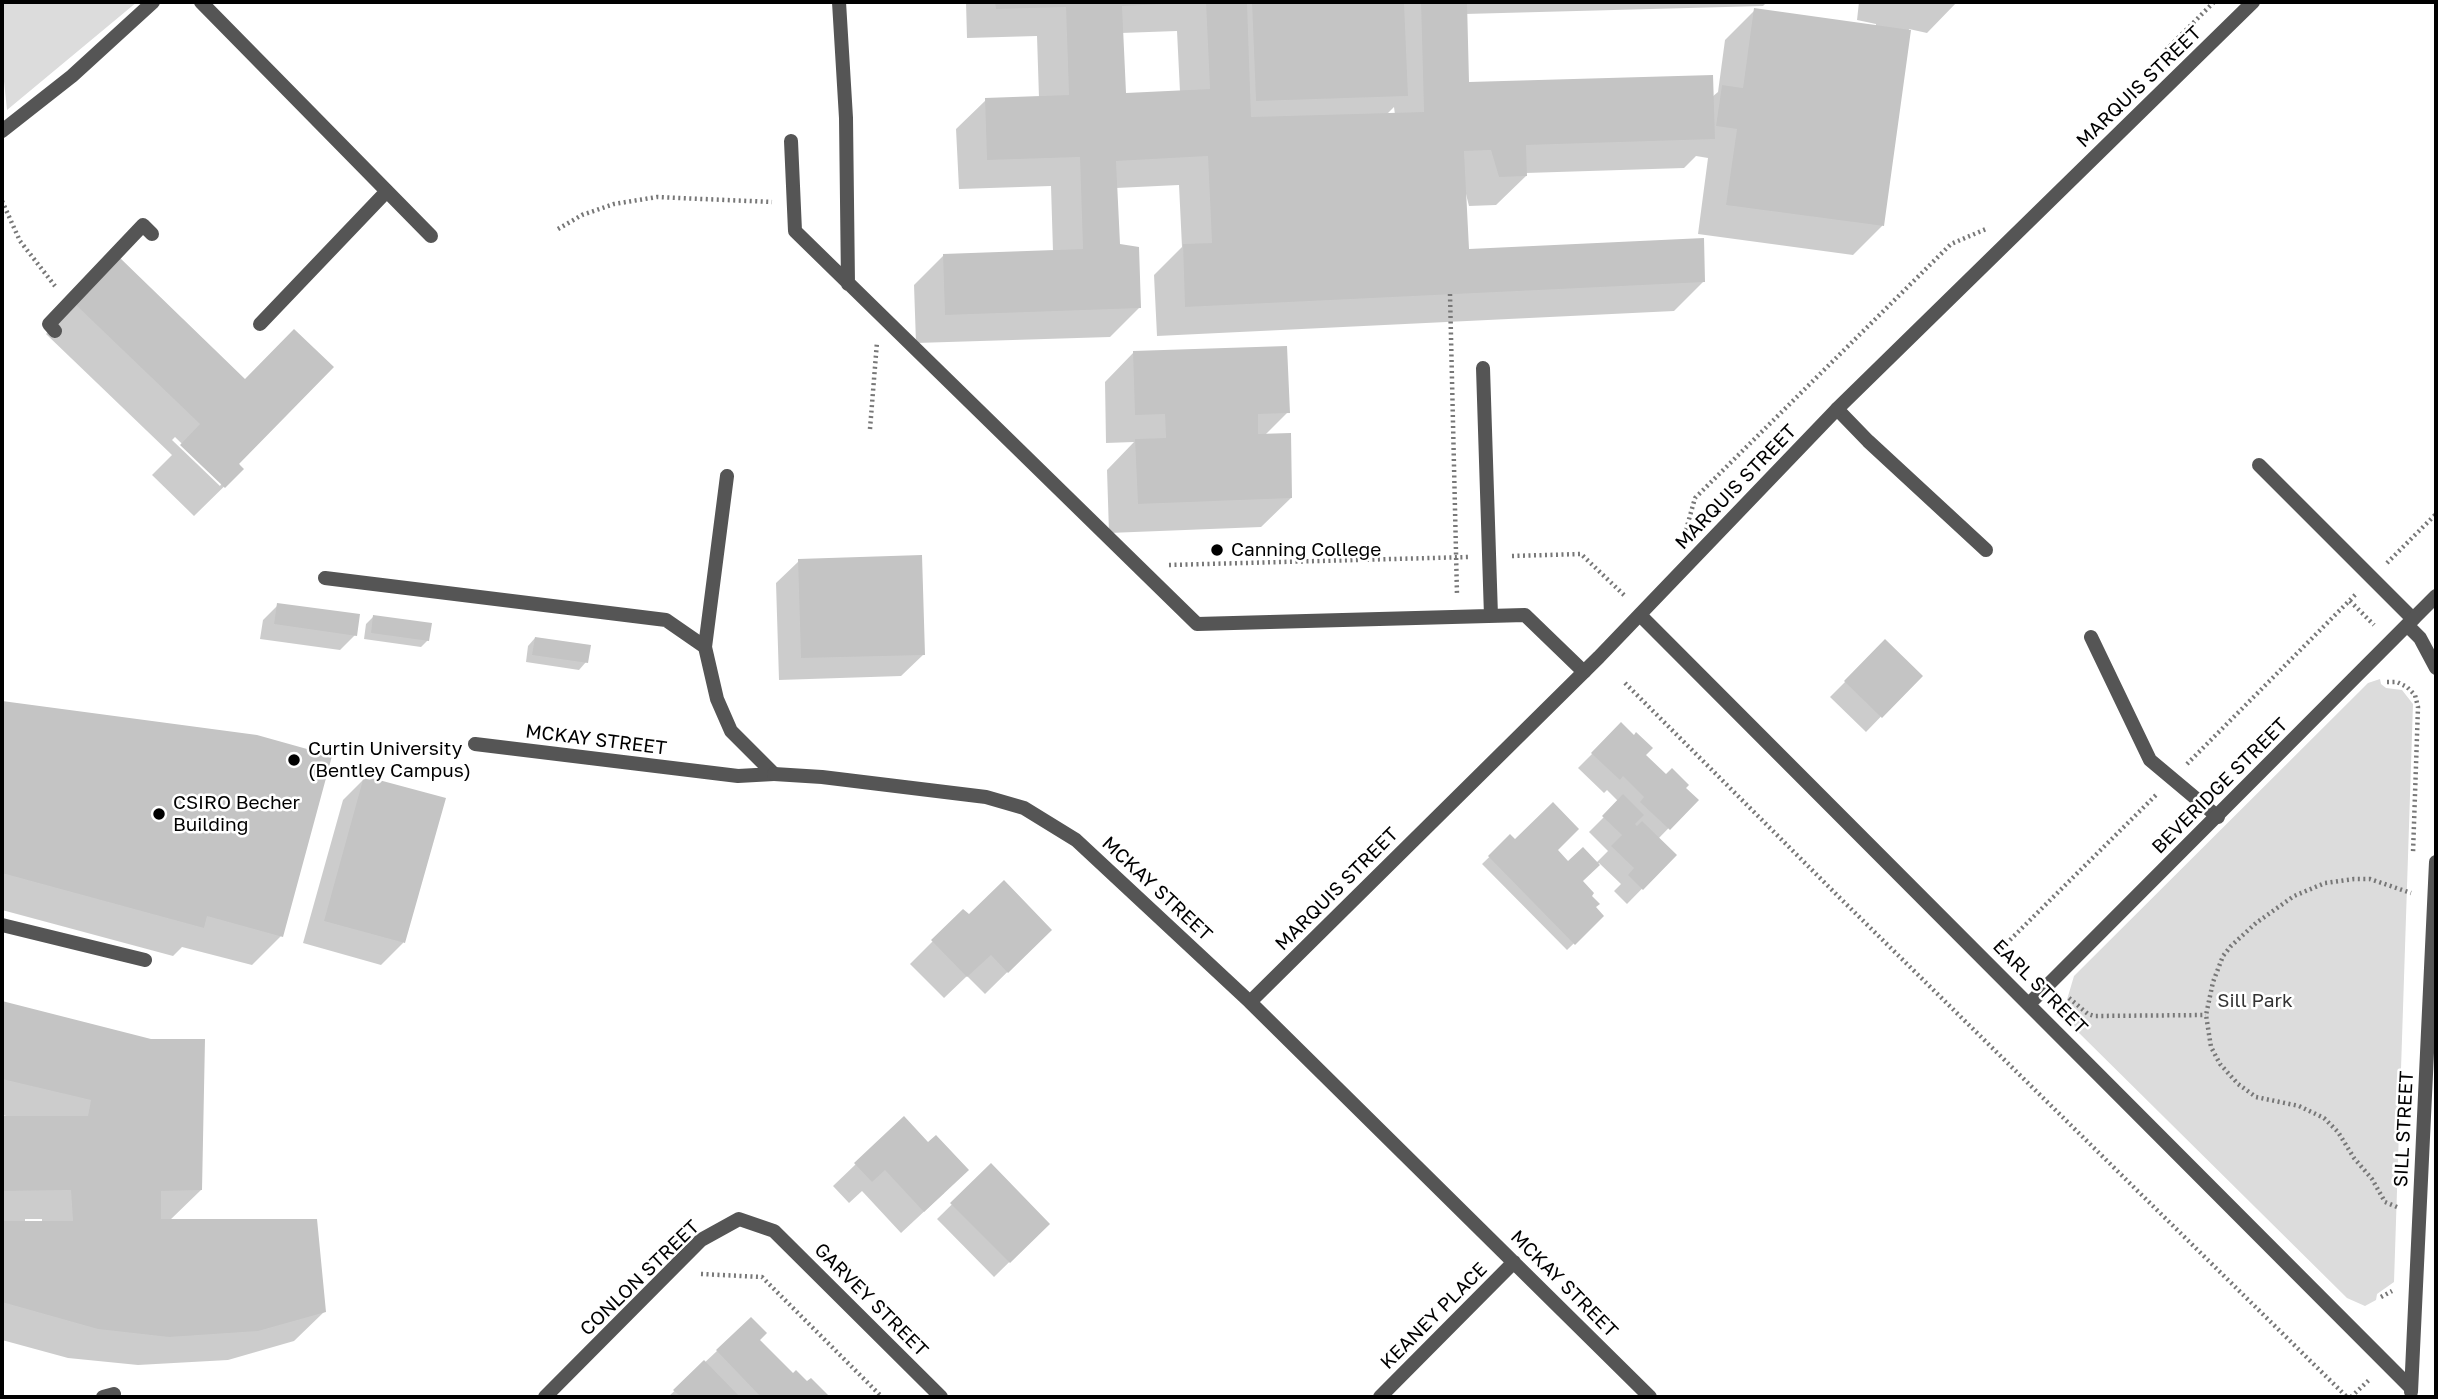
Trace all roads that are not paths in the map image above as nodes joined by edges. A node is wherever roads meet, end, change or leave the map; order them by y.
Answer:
1 (153, 2) edge
2 (201, 2) edge
3 (839, 2) edge
4 (2253, 2) edge
5 (2, 131) edge
6 (791, 141) dead end
7 (387, 191) junction
8 (152, 234) dead end
9 (431, 236) dead end
10 (848, 284) junction
11 (260, 324) dead end
12 (55, 331) dead end
13 (1483, 368) dead end
14 (1838, 409) junction
15 (2259, 465) dead end
16 (727, 476) dead end
17 (1986, 550) dead end
18 (325, 578) dead end
19 (2436, 596) edge
20 (1640, 615) junction
21 (1491, 616) junction
22 (2410, 622) junction
23 (2091, 637) dead end
24 (705, 647) junction
25 (2436, 668) edge
26 (1584, 672) junction
27 (475, 744) dead end
28 (774, 774) junction
29 (2218, 817) junction
30 (2436, 862) edge
31 (2, 925) edge
32 (145, 960) dead end
33 (1250, 1002) junction
34 (2030, 1003) junction
35 (774, 1231) joint
36 (1514, 1262) junction
37 (2411, 1393) edge
38 (545, 1397) edge
39 (941, 1397) edge
40 (1380, 1397) edge
41 (1650, 1397) edge

1 - 5 street
2 - 7 street
3 - 10 street
4 - 14 street, MARQUIS STREET
6 - 10 street
7 - 9 street
7 - 11 street
8 - 12 street
10 - 21 street
13 - 21 street
14 - 17 street
14 - 20 street, MARQUIS STREET
15 - 22 street
16 - 24 street
18 - 24 street
19 - 22 street, BEVERIDGE STREET
20 - 26 street, MARQUIS STREET
20 - 34 street, EARL STREET
21 - 26 street
22 - 25 street
22 - 29 street, BEVERIDGE STREET
23 - 29 street
24 - 28 street
26 - 33 street, MARQUIS STREET
27 - 28 street, MCKAY STREET
28 - 33 street, MCKAY STREET
29 - 34 street, BEVERIDGE STREET
30 - 37 street, SILL STREET
31 - 32 street
33 - 36 street, MCKAY STREET
34 - 37 street, EARL STREET
35 - 38 street, CONLON STREET
35 - 39 street, GARVEY STREET
36 - 40 street, KEANEY PLACE
36 - 41 street, MCKAY STREET

